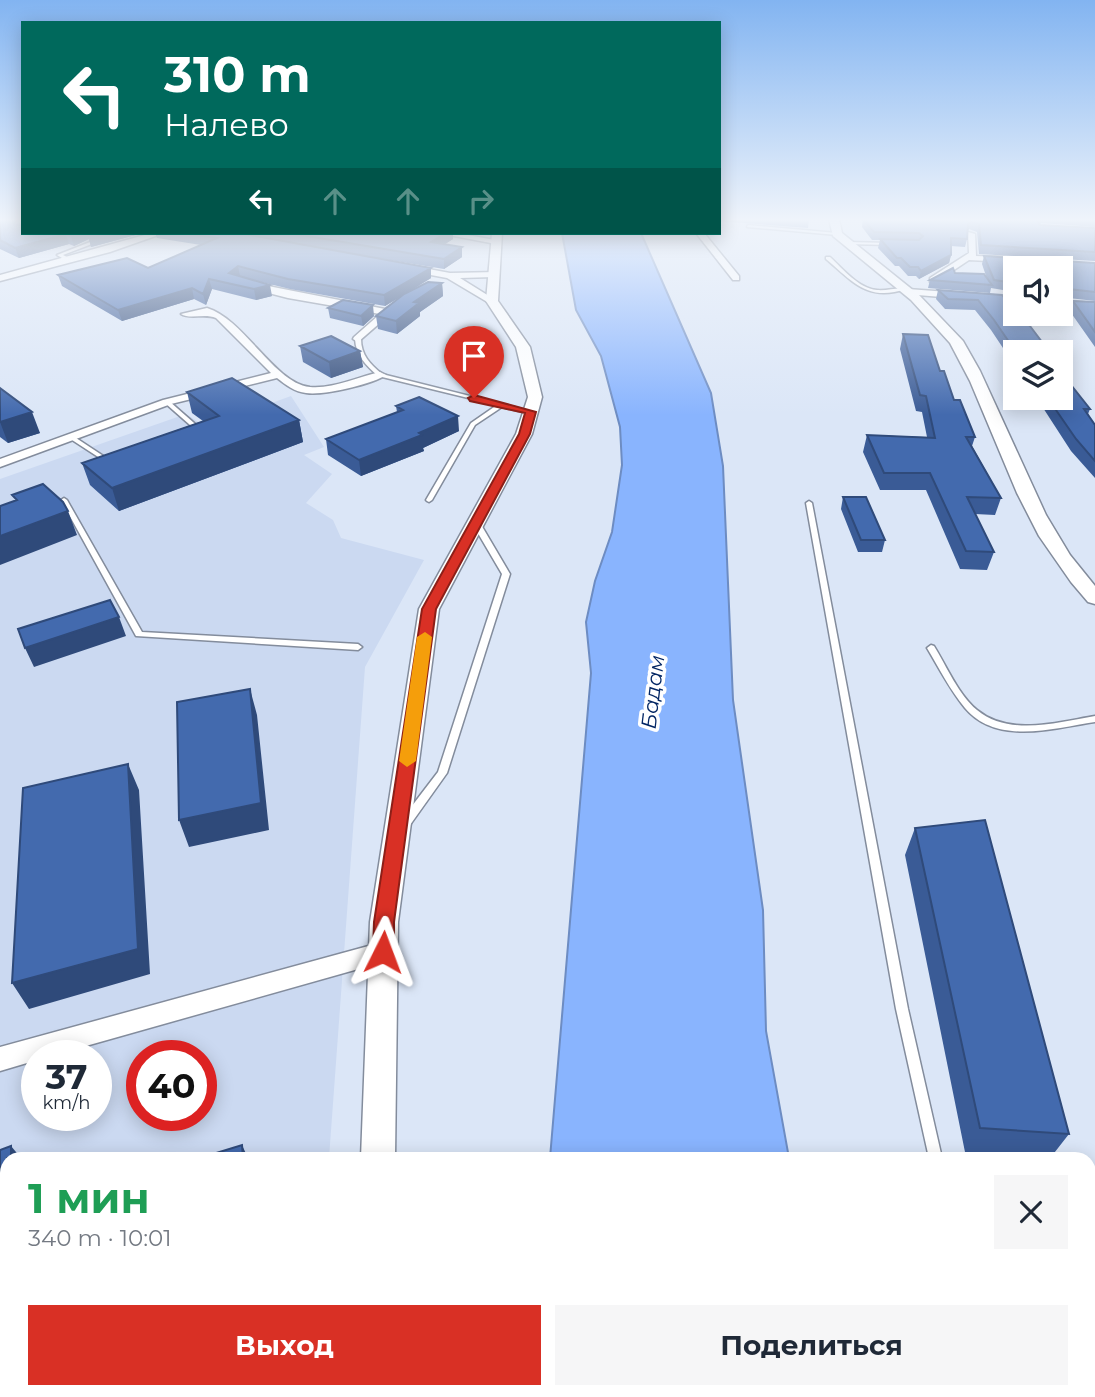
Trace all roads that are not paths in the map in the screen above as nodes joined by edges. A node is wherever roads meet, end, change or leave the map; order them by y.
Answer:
1 (247, 284) edge
2 (431, 284) edge
3 (464, 284) edge
4 (493, 284) edge
5 (859, 284) edge
6 (899, 284) edge
7 (918, 284) edge
8 (425, 287) edge
9 (906, 290) junction
10 (1003, 299) edge
11 (405, 300) edge
12 (492, 301) junction
13 (1073, 305) edge
14 (1095, 306) edge
15 (385, 312) junction
16 (186, 314) dead end
17 (358, 339) joint
18 (279, 374) junction
19 (380, 375) junction
20 (167, 402) junction
21 (501, 405) junction
22 (531, 412) junction
23 (200, 431) edge
24 (71, 437) junction
25 (0, 463) edge
26 (118, 468) edge
27 (429, 499) dead end
28 (64, 500) edge
29 (810, 503) dead end
30 (476, 522) junction
31 (1095, 598) edge
32 (358, 647) dead end
33 (931, 648) dead end
34 (1095, 719) edge
35 (397, 835) junction
36 (383, 952) junction
37 (0, 1059) edge
38 (378, 1152) edge
39 (935, 1152) edge

1 - 15 street
2 - 8 street
3 - 12 street
4 - 12 street
5 - 9 lane
6 - 9 street
7 - 9 street
9 - 10 street
9 - 31 street
11 - 15 street
12 - 22 street
13 - 14 street
15 - 17 street
16 - 18 street
17 - 19 lane
18 - 19 street
18 - 20 street
19 - 21 lane
20 - 23 lane
20 - 24 street
21 - 22 lane
21 - 27 lane
22 - 30 street
24 - 25 street
24 - 26 lane
28 - 32 lane
29 - 39 lane
30 - 35 street
30 - 35 lane
33 - 34 lane
35 - 36 street
36 - 37 street
36 - 38 street

